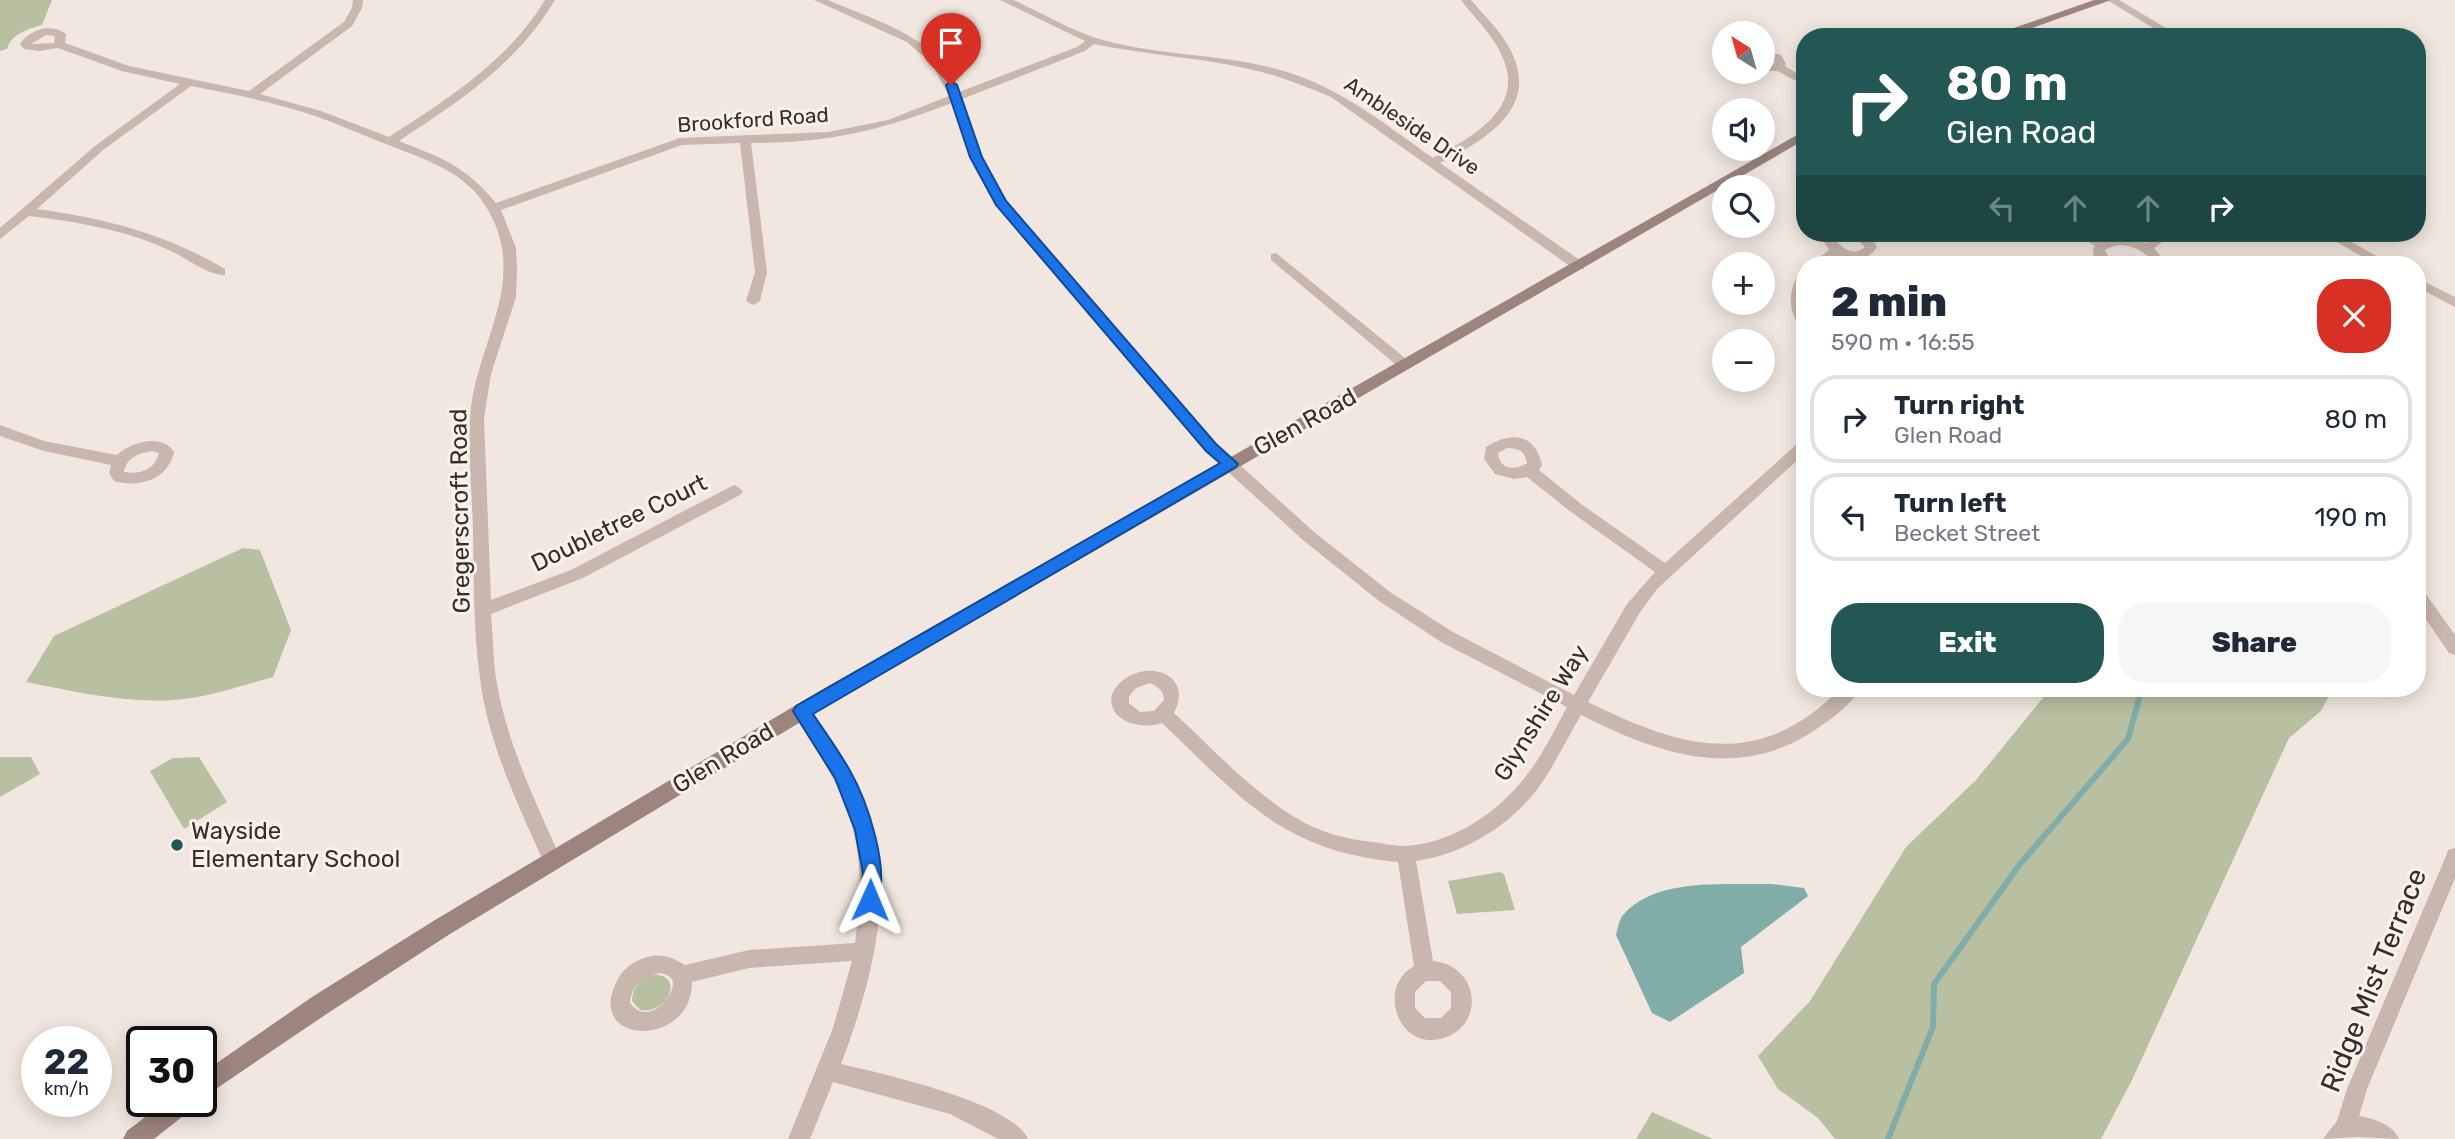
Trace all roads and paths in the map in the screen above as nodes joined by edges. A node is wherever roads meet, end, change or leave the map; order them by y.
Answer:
1 (358, 0) edge
2 (550, 0) edge
3 (819, 0) edge
4 (1005, 0) edge
5 (1466, 0) edge
6 (2105, 0) edge
7 (2112, 0) edge
8 (2021, 28) edge
9 (2160, 28) edge
10 (1092, 40) junction
11 (59, 46) dead end
12 (1775, 57) edge
13 (1775, 67) edge
14 (1778, 67) junction
15 (1796, 77) edge
16 (188, 83) junction
17 (251, 95) junction
18 (955, 98) junction
19 (745, 139) junction
20 (1796, 140) edge
21 (392, 141) junction
22 (1432, 163) junction
23 (494, 208) junction
24 (28, 212) junction
25 (0, 235) edge
26 (1830, 242) edge
27 (1868, 242) edge
28 (2098, 242) edge
29 (2119, 242) edge
30 (2127, 242) edge
31 (2155, 242) edge
32 (2344, 242) edge
33 (2104, 245) junction
34 (2146, 248) junction
35 (1837, 251) junction
36 (1829, 256) edge
37 (1854, 256) edge
38 (1854, 256) edge
39 (2100, 256) edge
40 (2156, 256) edge
41 (2369, 256) edge
42 (1276, 257) dead end
43 (1579, 266) junction
44 (220, 272) dead end
45 (2426, 287) edge
46 (753, 301) dead end
47 (2455, 303) edge
48 (1405, 365) junction
49 (0, 430) edge
50 (1796, 453) edge
51 (120, 461) dead end
52 (1231, 464) junction
53 (1530, 471) dead end
54 (735, 491) dead end
55 (1666, 572) junction
56 (2426, 607) edge
57 (483, 610) junction
58 (2455, 648) edge
59 (1844, 697) edge
60 (1577, 704) junction
61 (802, 711) junction
62 (1164, 714) dead end
63 (1406, 854) junction
64 (2455, 856) edge
65 (553, 861) junction
66 (865, 952) junction
67 (1425, 971) dead end
68 (681, 976) dead end
69 (828, 1071) junction
70 (217, 1076) edge
71 (163, 1117) edge
72 (2339, 1133) edge
73 (135, 1139) edge
74 (799, 1139) edge
75 (1017, 1139) edge
76 (2388, 1139) edge

1 - 17 street
2 - 21 street
3 - 18 street
4 - 10 street, Ambleside Drive
5 - 22 street
6 - 8 main road
7 - 9 street
10 - 18 street, Brookford Road
10 - 22 street, Ambleside Drive
11 - 16 street, Gregerscroft Road
12 - 14 street
13 - 14 street
14 - 15 street
16 - 17 street, Gregerscroft Road
16 - 24 street
17 - 21 street, Gregerscroft Road
18 - 19 street, Brookford Road
18 - 52 street
19 - 23 street, Brookford Road
19 - 46 street
20 - 43 main road, Glen Road
21 - 23 street, Gregerscroft Road
22 - 43 street, Ambleside Drive
23 - 57 street, Gregerscroft Road
24 - 25 street
24 - 44 street
26 - 35 street
27 - 38 street
28 - 33 street
29 - 33 street
30 - 34 street
31 - 34 street
32 - 41 street
33 - 39 street
34 - 40 street
35 - 36 street
35 - 37 street
42 - 48 street
43 - 48 main road, Glen Road
45 - 47 street
48 - 52 main road, Glen Road
49 - 51 street
50 - 55 street, Glynshire Way
52 - 60 street
52 - 61 main road, Glen Road
53 - 55 street
54 - 57 street, Doubletree Court
55 - 60 street, Glynshire Way
56 - 58 street
57 - 65 street, Gregerscroft Road
59 - 60 street
60 - 63 street, Glynshire Way
61 - 65 main road, Glen Road
61 - 66 street
62 - 63 street, Glynshire Way
63 - 67 street
64 - 72 street, Ridge Mist Terrace
65 - 70 main road, Glen Road
66 - 68 street
66 - 69 street
69 - 74 street
69 - 75 street
71 - 73 main road
72 - 76 street, Ridge Mist Terrace

